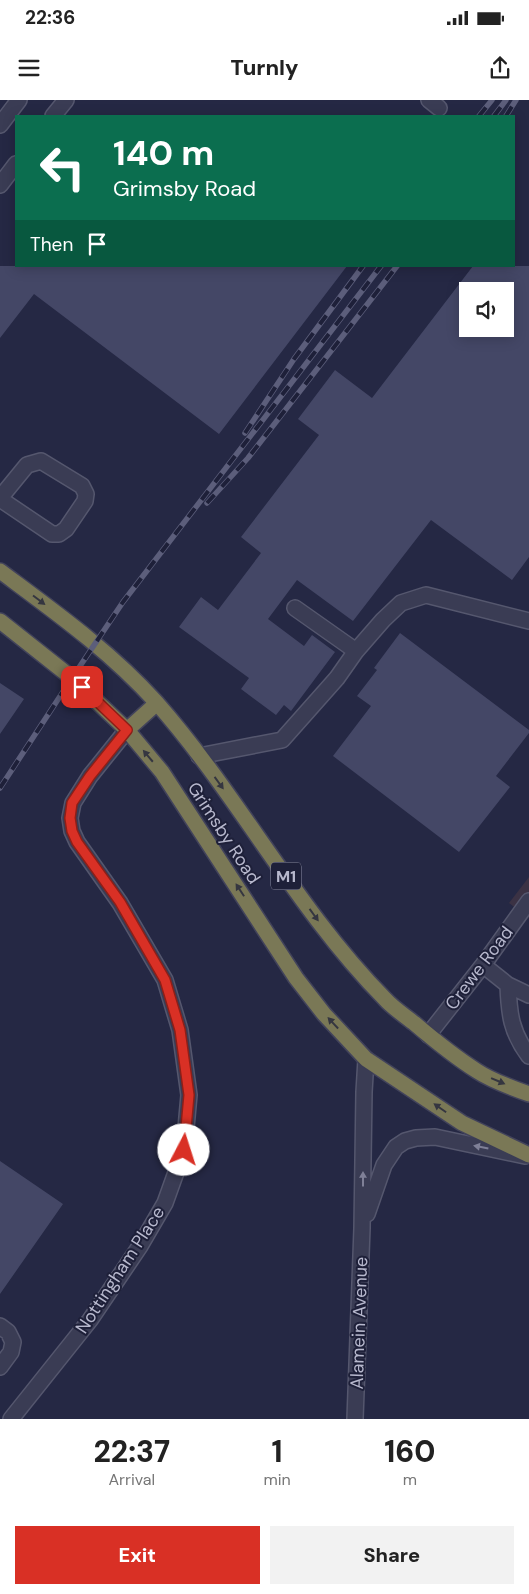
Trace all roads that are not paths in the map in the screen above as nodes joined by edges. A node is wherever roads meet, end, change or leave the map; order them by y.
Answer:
1 (19, 100) edge
2 (0, 125) edge
3 (15, 165) edge
4 (0, 185) edge
5 (0, 498) edge
6 (0, 571) edge
7 (295, 608) dead end
8 (0, 621) edge
9 (529, 621) edge
10 (356, 651) junction
11 (157, 703) junction
12 (127, 730) junction
13 (199, 756) junction
14 (529, 901) edge
15 (483, 965) junction
16 (508, 985) junction
17 (529, 995) edge
18 (428, 1036) junction
19 (529, 1056) edge
20 (366, 1059) junction
21 (529, 1094) edge
22 (529, 1156) edge
23 (362, 1228) junction
24 (0, 1326) edge
25 (0, 1367) edge
26 (11, 1419) edge
27 (355, 1419) edge

1 - 2 street
3 - 4 street
5 - 5 street
6 -> 11 highway, Grimsby Road / M1
7 - 10 street
8 - 12 highway, Grimsby Road
9 - 10 street
10 - 13 street
11 - 12 highway
11 - 13 highway, Grimsby Road / M1
20 -> 12 highway, Grimsby Road
12 - 26 street, Nottingham Place
13 -> 18 highway, Grimsby Road / M1
14 - 15 street, Crewe Road
15 - 16 street
15 - 18 street, Crewe Road
16 - 17 street
16 - 19 street
18 -> 21 highway, Grimsby Road / M1
22 -> 20 highway, Grimsby Road
23 -> 20 street, Alamein Avenue
22 -> 23 street, Alamein Avenue
23 - 27 street, Alamein Avenue
24 - 25 street

